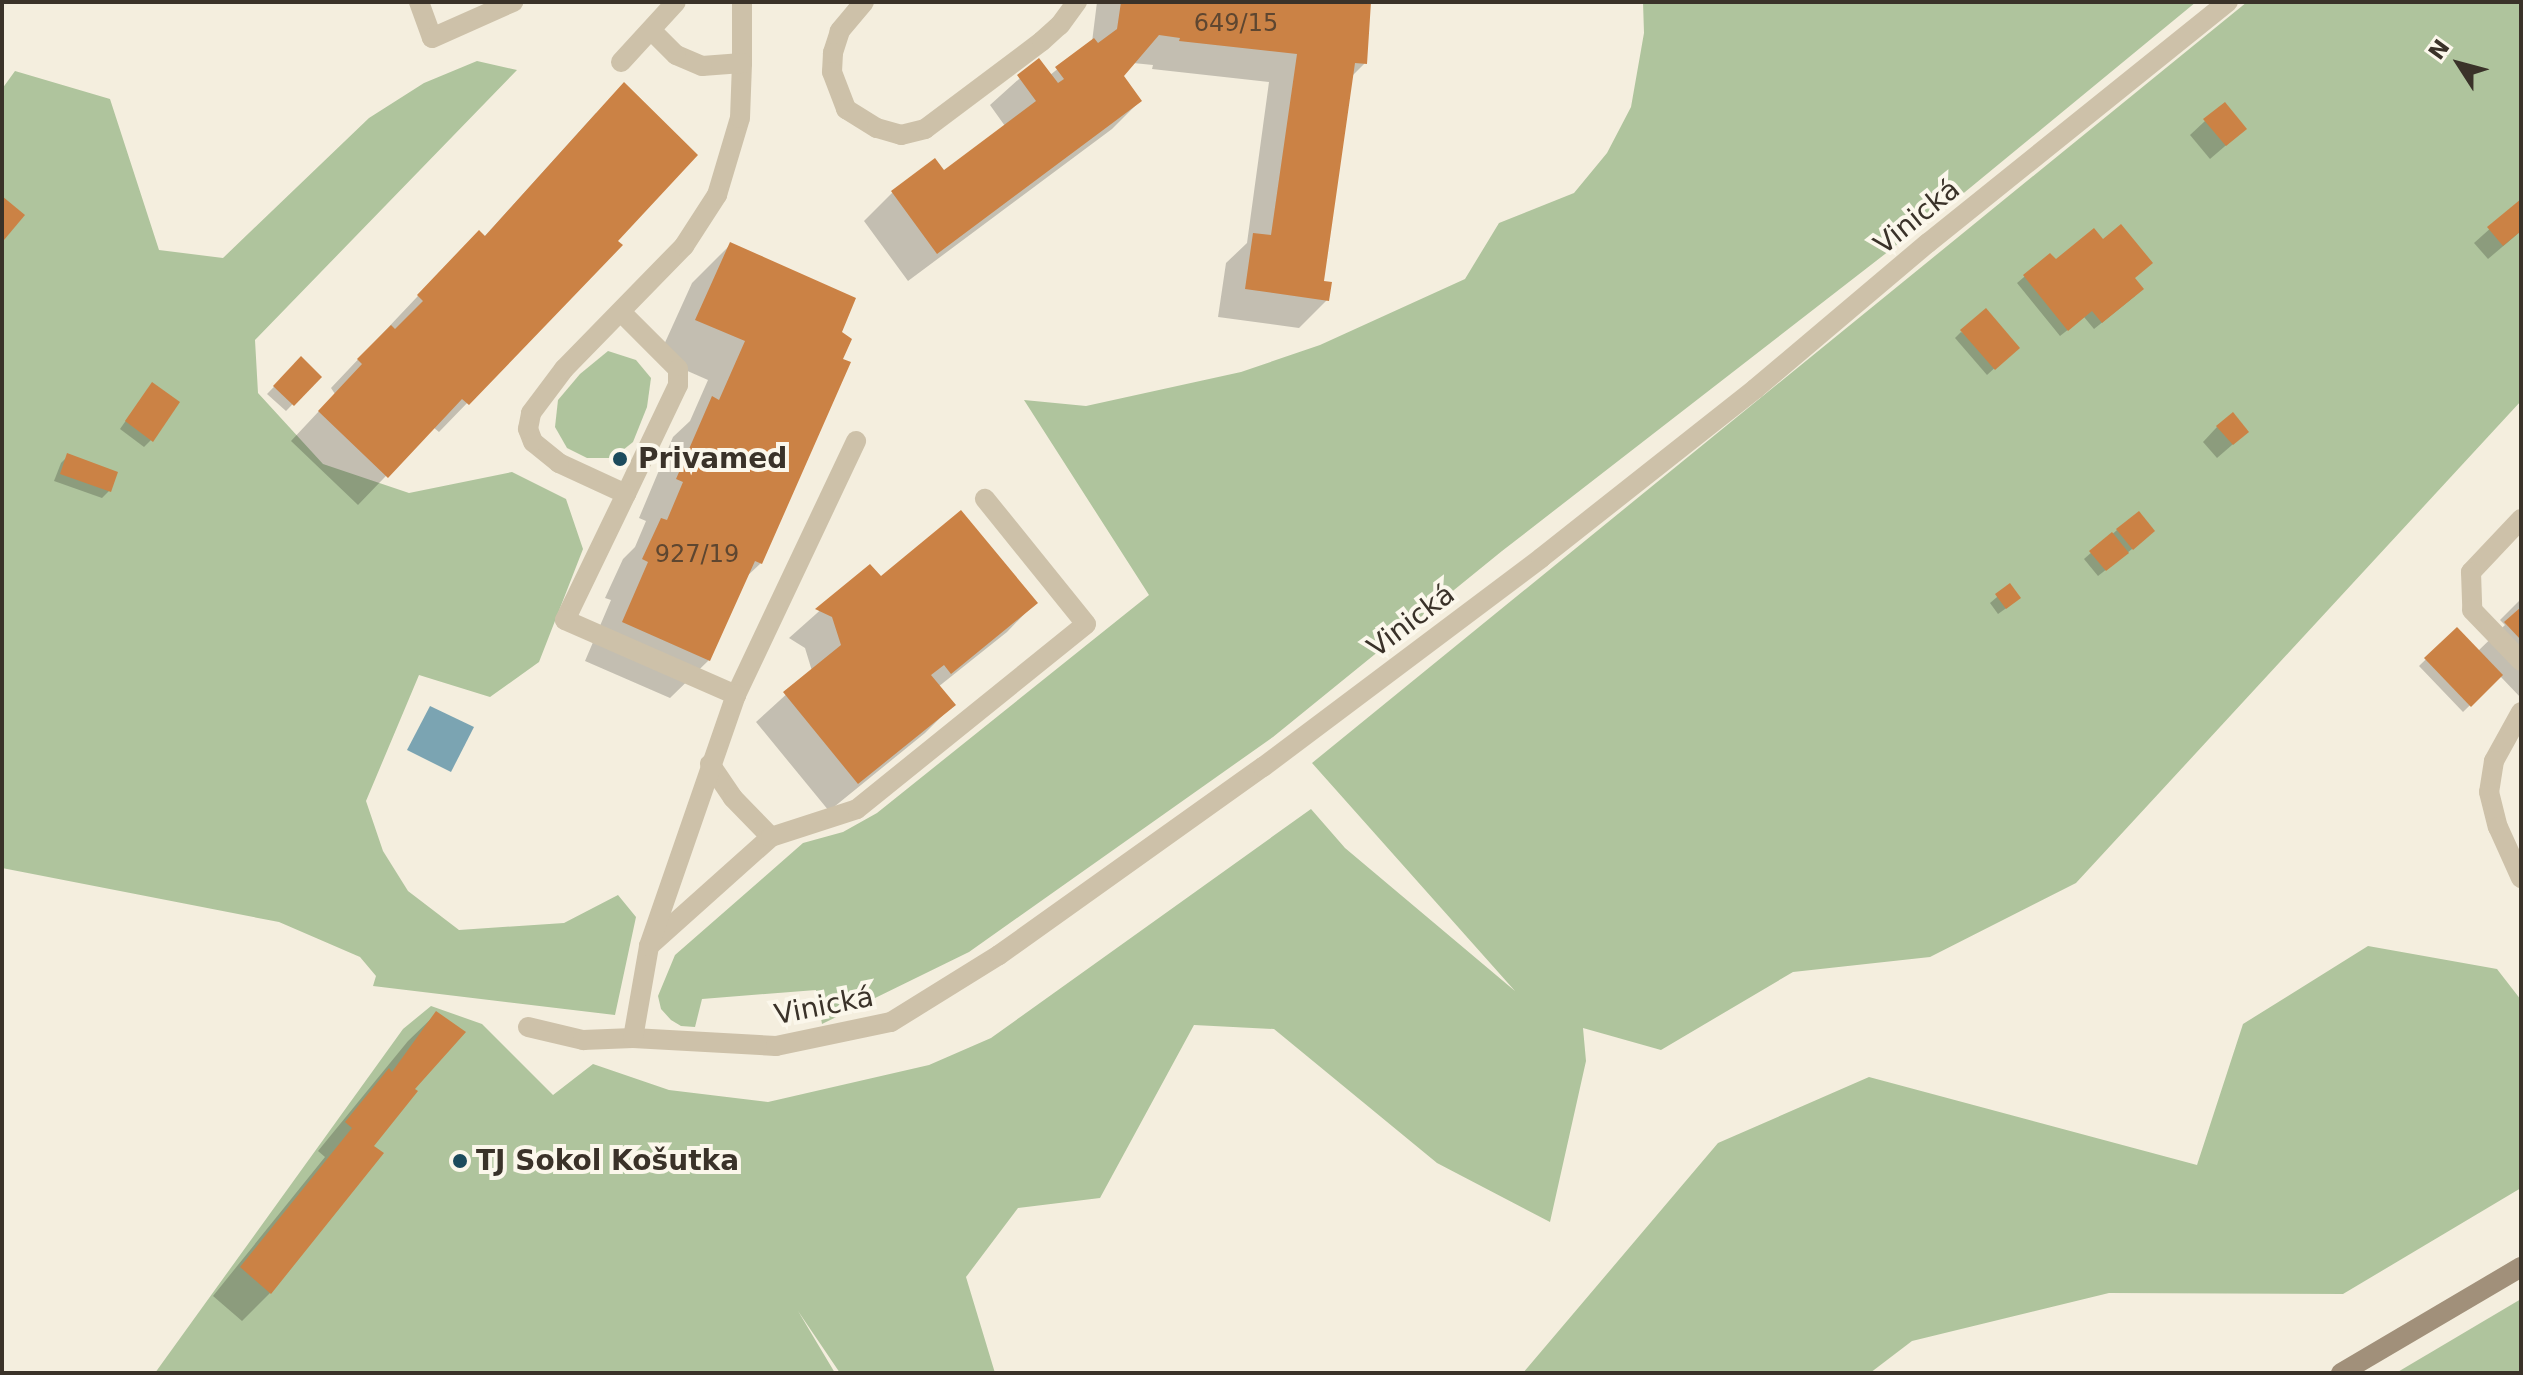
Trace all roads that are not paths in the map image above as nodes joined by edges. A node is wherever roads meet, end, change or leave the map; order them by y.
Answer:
1 (419, 2) edge
2 (513, 2) edge
3 (676, 2) edge
4 (742, 2) edge
5 (864, 2) edge
6 (1077, 2) edge
7 (2228, 2) edge
8 (651, 30) junction
9 (621, 62) dead end
10 (742, 63) junction
11 (622, 313) junction
12 (856, 441) dead end
13 (626, 494) junction
14 (985, 499) dead end
15 (2521, 519) edge
16 (2521, 661) edge
17 (736, 695) junction
18 (2521, 712) edge
19 (2521, 737) edge
20 (2494, 761) junction
21 (710, 764) junction
22 (771, 837) junction
23 (2521, 878) edge
24 (649, 946) junction
25 (528, 1027) dead end
26 (633, 1038) junction
27 (2521, 1267) edge
28 (2341, 1373) edge

1 - 2 street
3 - 8 street
4 - 10 street
5 - 6 street
7 - 26 street, Vinická
8 - 9 street
8 - 10 street
10 - 11 street
11 - 13 street
11 - 13 street
12 - 17 street
13 - 17 street
14 - 22 street
15 - 16 street
17 - 21 street
18 - 20 street
19 - 20 street
20 - 23 street
21 - 22 street
21 - 24 street
22 - 24 street
24 - 26 street
25 - 26 street, Vinická
27 - 28 street

